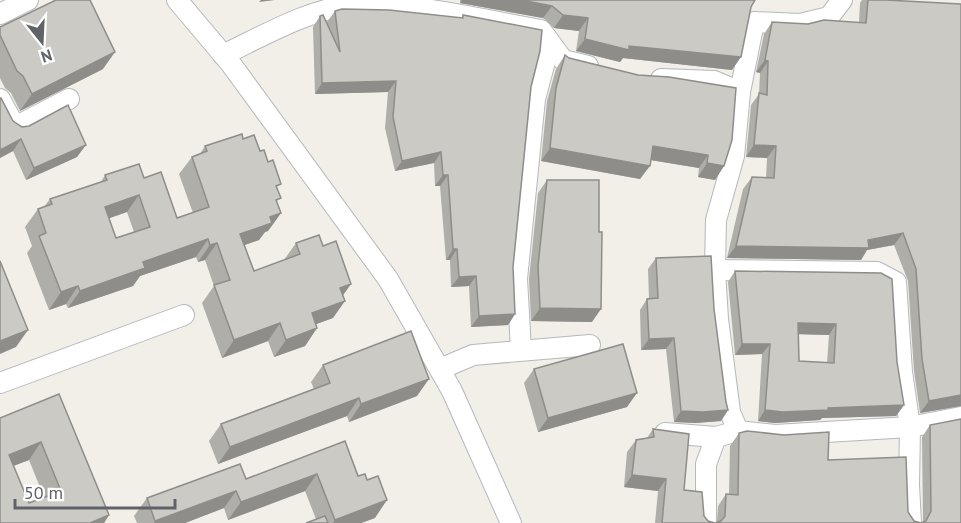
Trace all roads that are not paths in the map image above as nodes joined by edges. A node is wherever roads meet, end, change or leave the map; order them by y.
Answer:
1 (28, 0) edge
2 (177, 0) edge
3 (842, 0) edge
4 (0, 14) edge
5 (550, 43) junction
6 (223, 55) junction
7 (609, 72) edge
8 (643, 78) edge
9 (740, 92) junction
10 (0, 99) edge
11 (69, 99) dead end
12 (715, 270) junction
13 (184, 315) dead end
14 (590, 345) dead end
15 (520, 350) junction
16 (440, 369) junction
17 (0, 383) edge
18 (961, 417) edge
19 (910, 427) junction
20 (738, 431) junction
21 (665, 433) edge
22 (716, 436) junction
23 (511, 523) edge
24 (706, 523) edge
25 (911, 523) edge

1 - 4 street
2 - 6 street
3 - 9 street
5 - 6 street
5 - 7 street
5 - 15 street
6 - 16 street
8 - 9 street
9 - 12 street
10 - 11 street
12 - 19 street
12 - 20 street
13 - 17 street
14 - 15 street
15 - 16 street
16 - 23 street
18 - 19 street
19 - 20 street
19 - 25 street
20 - 22 street
21 - 22 street
22 - 24 street

